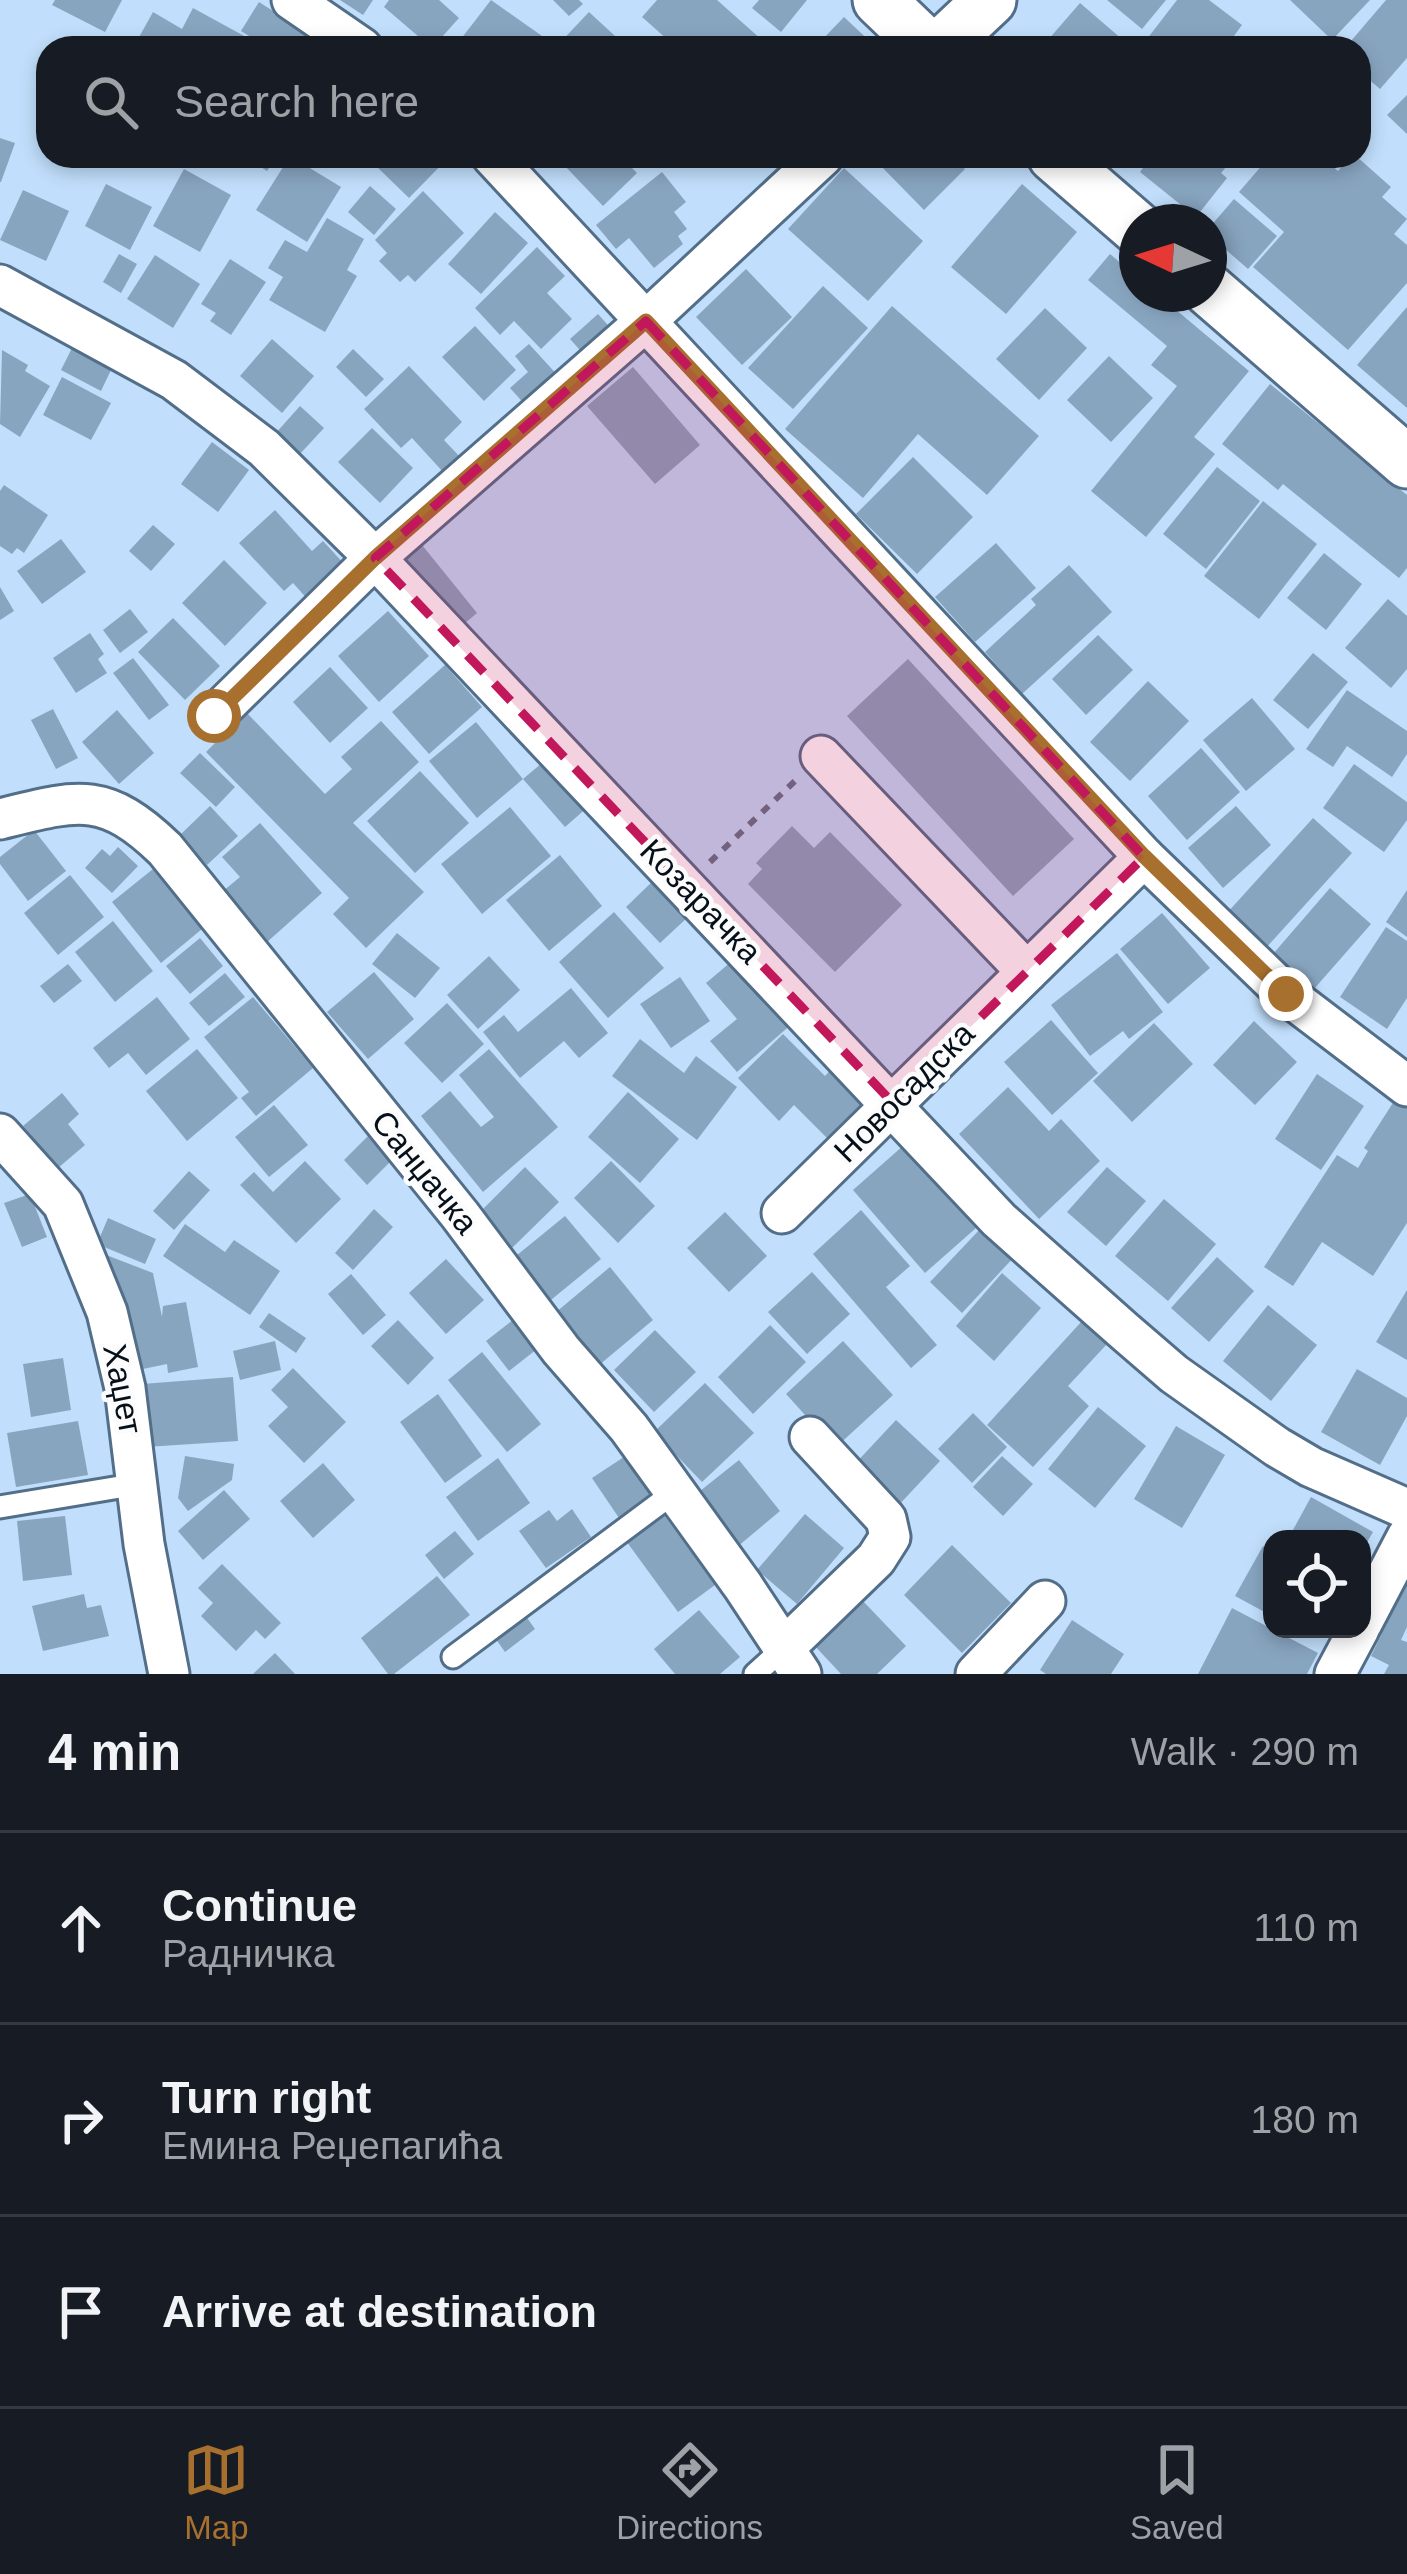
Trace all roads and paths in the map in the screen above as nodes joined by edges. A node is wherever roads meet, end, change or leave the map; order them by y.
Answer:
1 (292, 0) edge
2 (879, 0) edge
3 (990, 0) edge
4 (344, 36) edge
5 (916, 36) edge
6 (952, 36) edge
7 (503, 168) edge
8 (810, 168) edge
9 (1068, 168) edge
10 (1119, 212) edge
11 (0, 285) edge
12 (1227, 306) edge
13 (646, 321) junction
14 (1407, 462) edge
15 (375, 558) junction
16 (214, 716) dead end
17 (821, 756) joint
18 (0, 819) edge
19 (1144, 856) junction
20 (686, 885) junction
21 (1027, 972) junction
22 (1407, 1086) edge
23 (893, 1103) junction
24 (0, 1134) edge
25 (782, 1213) dead end
26 (810, 1437) dead end
27 (138, 1484) junction
28 (676, 1492) junction
29 (0, 1507) edge
30 (1407, 1509) edge
31 (1407, 1537) edge
32 (1045, 1601) dead end
33 (1371, 1605) edge
34 (1354, 1638) edge
35 (453, 1657) dead end
36 (780, 1665) edge
37 (169, 1674) edge
38 (976, 1674) edge
39 (1335, 1674) edge

1 - 4 street
2 - 5 street
3 - 6 street
7 - 13 street
8 - 13 street
9 - 10 street
11 - 15 street, Козарачка
12 - 14 street
13 - 15 street
13 - 19 street
15 - 16 street
15 - 20 street, Козарачка
17 - 20 path
17 - 21 street
18 - 28 street, Санџачка
19 - 21 street, Новосадска
19 - 22 street
20 - 23 street, Козарачка
21 - 23 street, Новосадска
23 - 25 street, Новосадска
23 - 30 street, Козарачка
24 - 27 street, Хаџет
26 - 36 street
27 - 29 lane
27 - 37 street, Хаџет
28 - 35 lane
28 - 36 street, Санџачка
31 - 33 street
32 - 38 street
34 - 39 street

